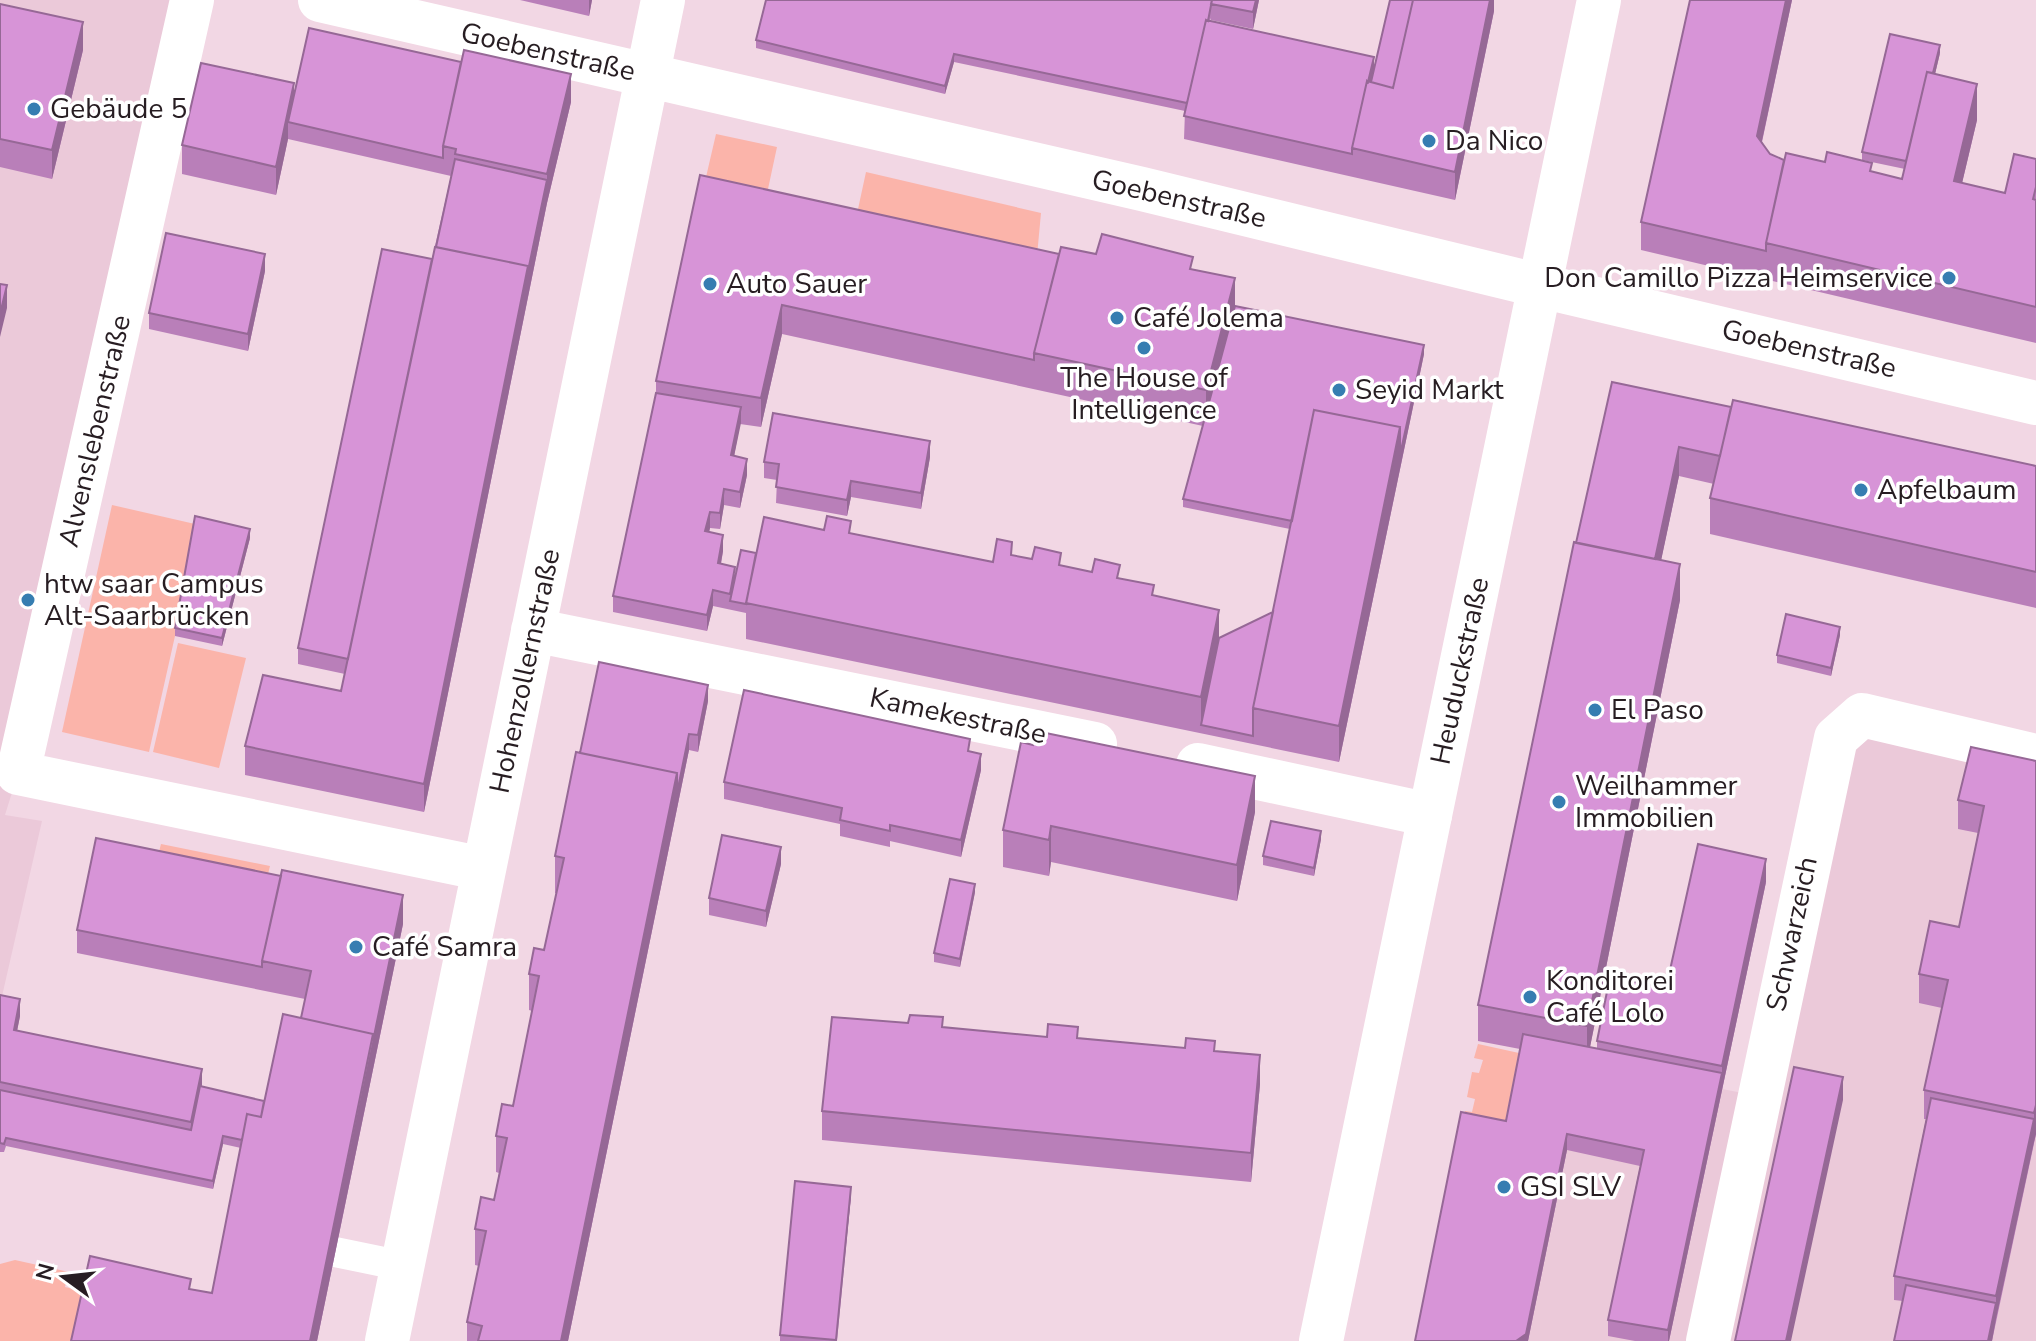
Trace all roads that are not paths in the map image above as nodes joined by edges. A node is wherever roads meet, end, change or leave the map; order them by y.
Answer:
1 (192, 0) edge
2 (320, 0) edge
3 (663, 0) edge
4 (1599, 0) edge
5 (648, 75) junction
6 (1541, 286) junction
7 (2036, 403) edge
8 (533, 630) junction
9 (2036, 756) edge
10 (1430, 815) junction
11 (484, 869) junction
12 (335, 1252) edge
13 (403, 1266) junction
14 (387, 1341) edge
15 (1321, 1341) edge
16 (1708, 1341) edge

1 - 11 street, Alvenslebenstraße
2 - 5 street, Goebenstraße
3 - 5 street, Hohenzollernstraße
4 - 6 street, Heuduckstraße
5 - 6 street, Goebenstraße
5 - 8 street, Hohenzollernstraße
6 - 7 street, Goebenstraße
6 - 10 street, Heuduckstraße
8 - 10 street, Kamekestraße
8 - 11 street, Hohenzollernstraße
9 - 16 street, Schwarzeich
10 - 15 street, Heuduckstraße
11 - 13 street, Hohenzollernstraße
12 - 13 lane
13 - 14 street, Hohenzollernstraße

